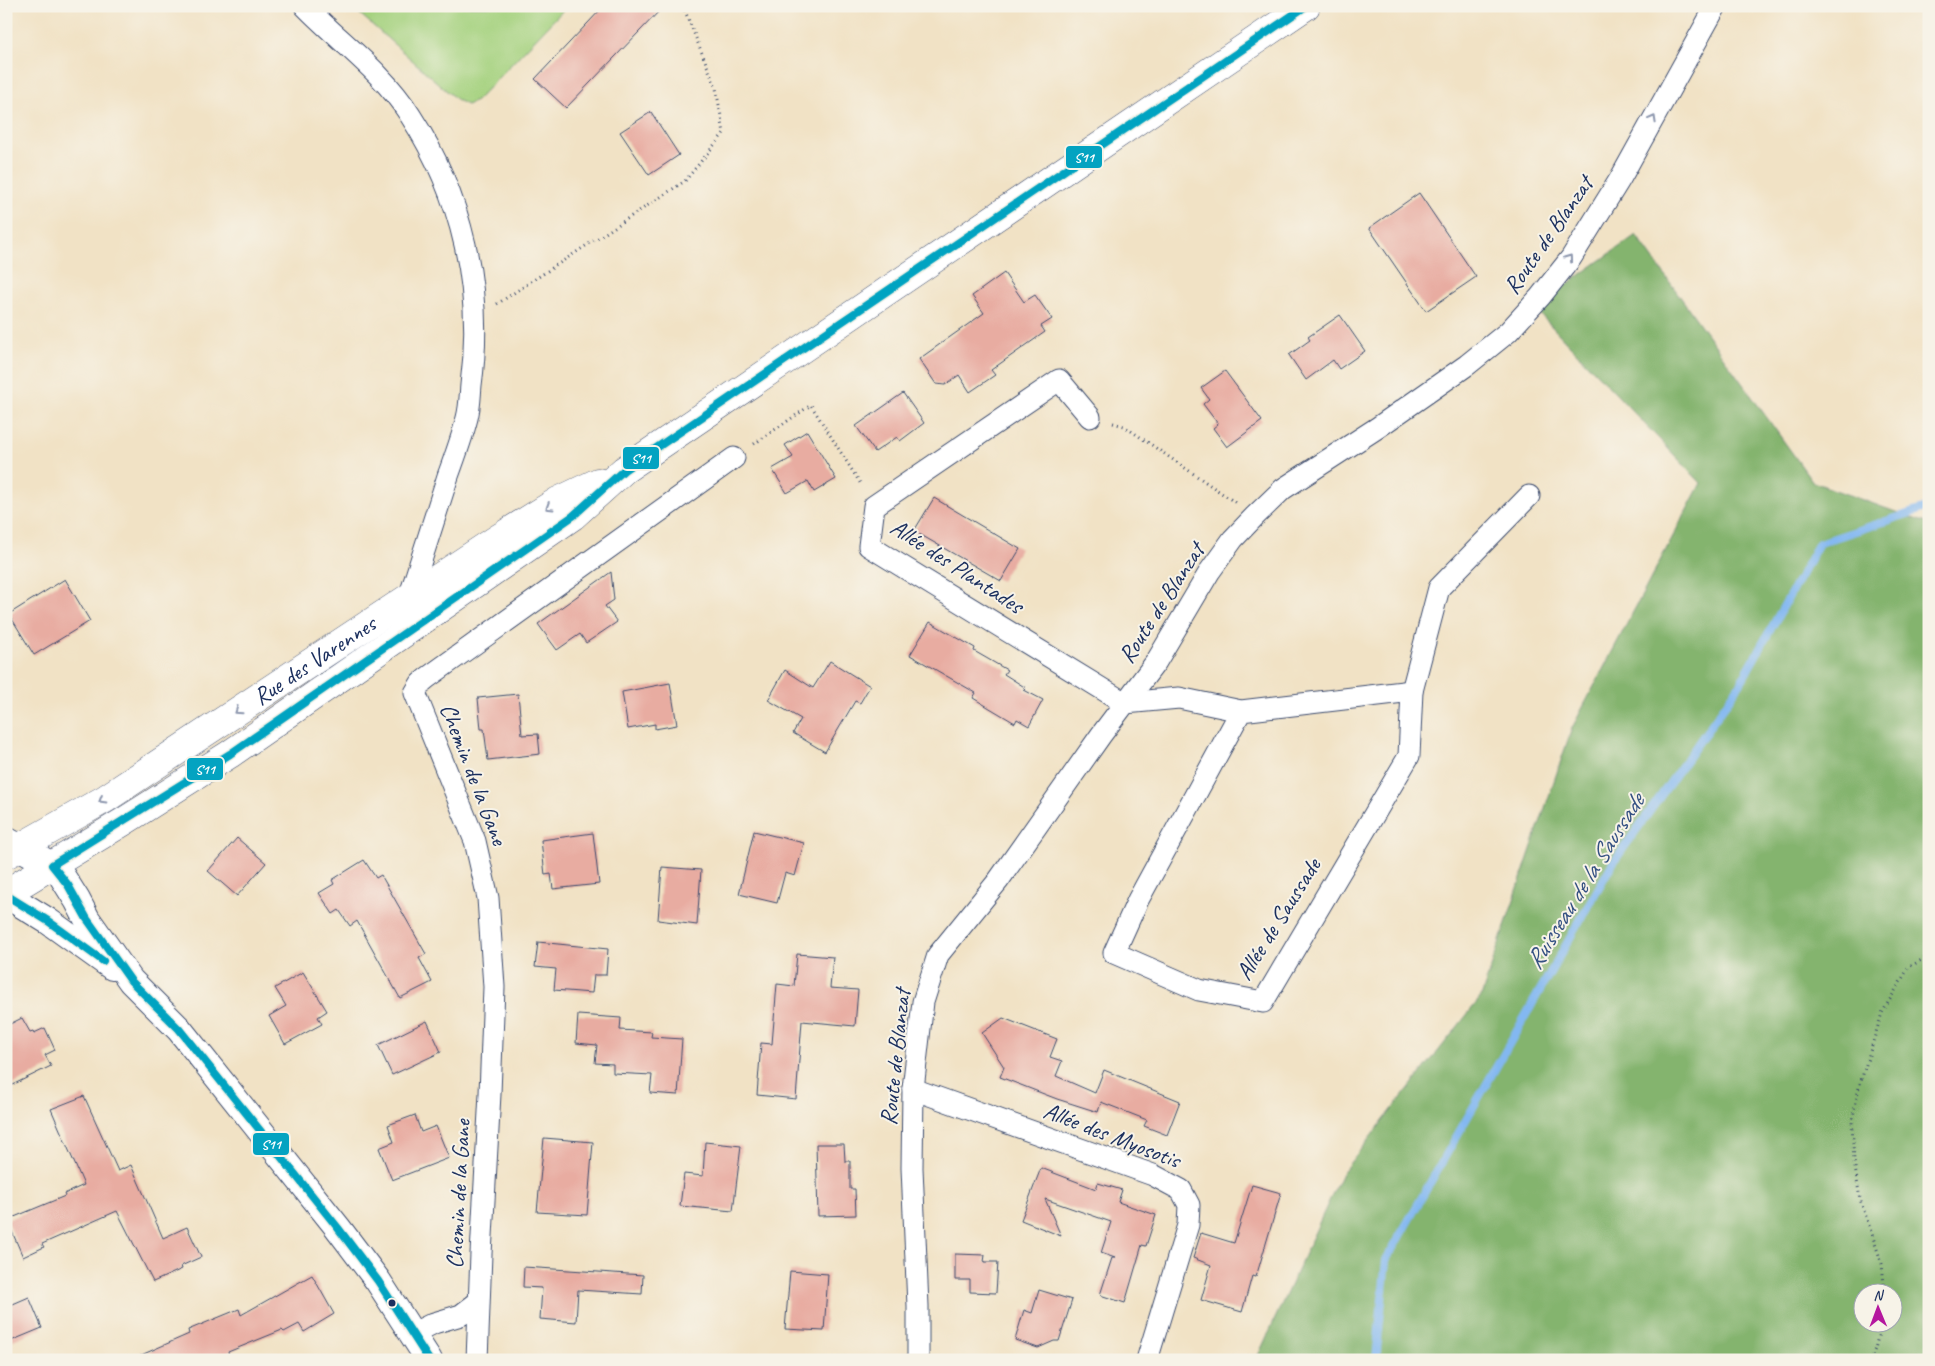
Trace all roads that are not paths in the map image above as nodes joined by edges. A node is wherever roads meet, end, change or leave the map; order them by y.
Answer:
1 (305, 6) edge
2 (1306, 6) edge
3 (1716, 6) edge
4 (1090, 417) road end
5 (734, 458) road end
6 (1529, 496) dead end
7 (416, 609) junction
8 (1412, 691) junction
9 (1125, 703) junction
10 (1241, 711) junction
11 (10, 847) edge
12 (52, 865) junction
13 (6, 894) edge
14 (131, 981) junction
15 (913, 1089) junction
16 (478, 1302) junction
17 (412, 1334) junction
18 (429, 1360) edge
19 (477, 1360) edge
20 (918, 1360) edge
21 (1148, 1360) edge

1 - 7 street
2 - 7 main road, Rue des Varennes
9 -> 3 street, Route de Blanzat
4 - 9 street, Allée des Plantades
5 - 16 street, Chemin de la Gane
6 - 8 street
7 -> 11 main road, Rue des Varennes
7 - 12 main road, Rue des Varennes
8 - 10 street
8 - 10 street, Allée de Saussade
9 - 10 street
9 - 15 street, Route de Blanzat
11 - 12 street
12 - 13 main road, Rue des Varennes
12 - 14 street
13 - 14 street
14 - 17 street
15 - 20 street, Route de Blanzat
15 - 21 street, Allée des Myosotis
16 - 17 street
16 - 19 street, Chemin de la Gane
17 - 18 street

